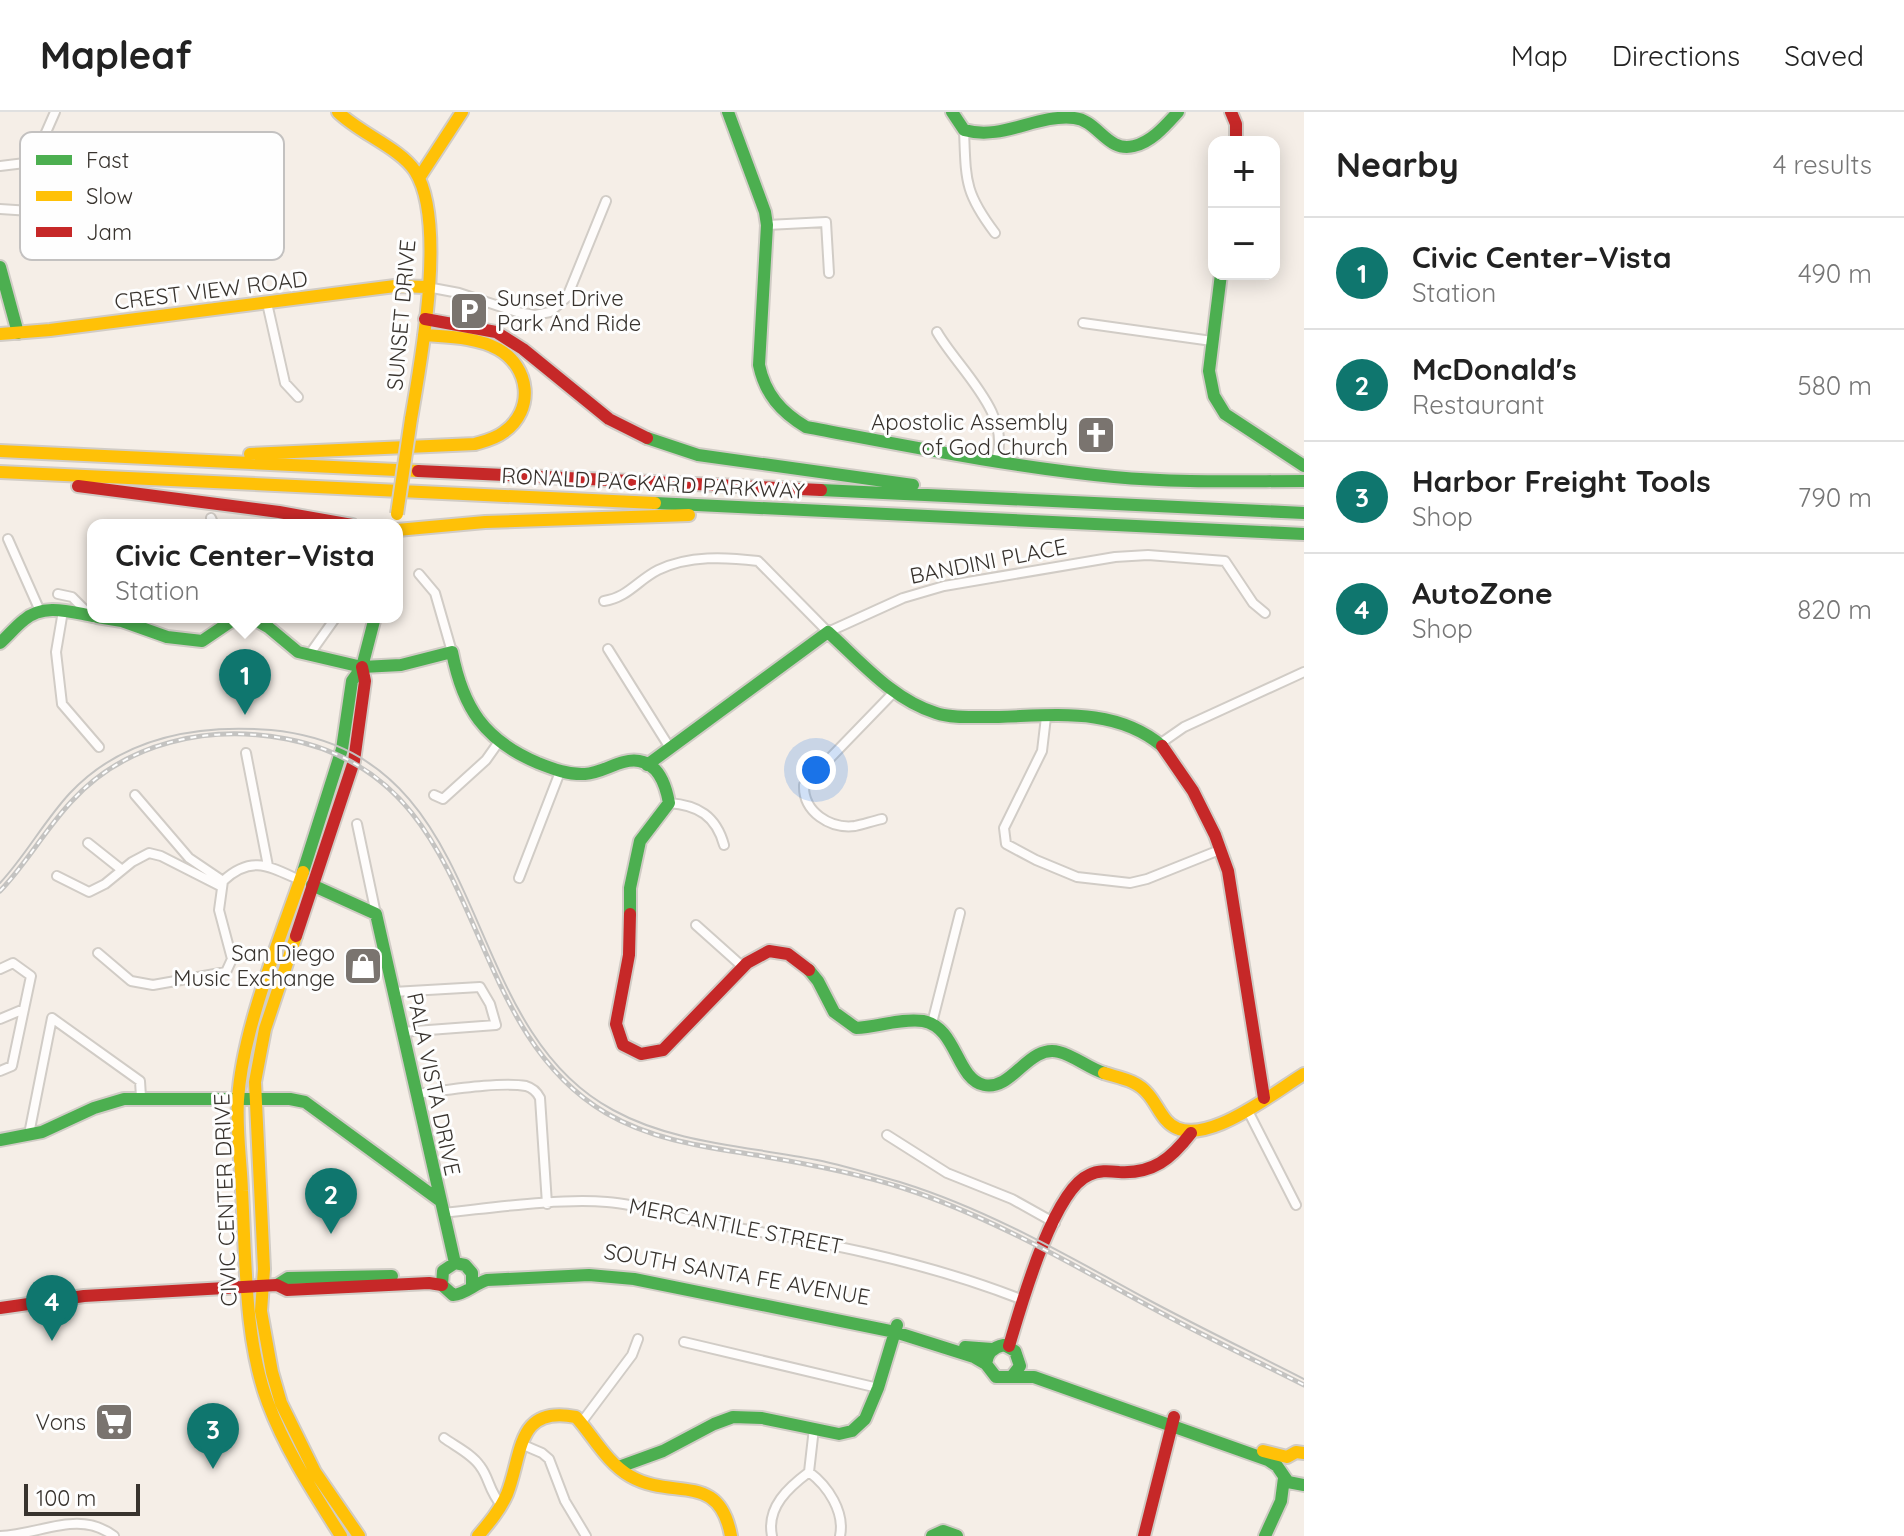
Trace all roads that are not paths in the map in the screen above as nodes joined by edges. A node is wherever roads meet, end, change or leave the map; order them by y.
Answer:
1 (55, 112) edge
2 (338, 112) edge
3 (462, 112) edge
4 (728, 112) edge
5 (952, 112) edge
6 (1178, 112) edge
7 (1231, 112) edge
8 (964, 130) junction
9 (46, 132) edge
10 (1236, 136) edge
11 (20, 164) edge
12 (0, 166) edge
13 (419, 178) junction
14 (606, 201) dead end
15 (0, 209) edge
16 (20, 210) edge
17 (767, 225) junction
18 (995, 233) dead end
19 (0, 267) edge
20 (829, 273) dead end
21 (1220, 280) edge
22 (427, 287) junction
23 (267, 303) junction
24 (425, 319) junction
25 (1083, 323) dead end
26 (937, 332) dead end
27 (18, 333) junction
28 (0, 334) edge
29 (424, 335) junction
30 (1212, 341) junction
31 (298, 397) dead end
32 (0, 451) edge
33 (134, 458) junction
34 (995, 462) junction
35 (1304, 466) edge
36 (5, 473) edge
37 (1304, 481) edge
38 (994, 497) junction
39 (834, 512) junction
40 (1304, 513) edge
41 (318, 519) edge
42 (398, 519) edge
43 (403, 523) edge
44 (1304, 534) edge
45 (8, 539) dead end
46 (419, 574) dead end
47 (58, 594) dead end
48 (604, 601) dead end
49 (40, 611) junction
50 (63, 611) junction
51 (87, 611) edge
52 (1265, 613) dead end
53 (87, 615) edge
54 (128, 623) edge
55 (229, 623) edge
56 (261, 623) edge
57 (332, 623) edge
58 (373, 623) edge
59 (828, 632) junction
60 (0, 643) edge
61 (608, 649) dead end
62 (452, 652) junction
63 (309, 655) junction
64 (362, 667) junction
65 (1304, 672) edge
66 (895, 691) junction
67 (1046, 717) junction
68 (498, 743) junction
69 (1161, 743) junction
70 (99, 747) dead end
71 (670, 748) junction
72 (246, 753) dead end
73 (647, 765) junction
74 (560, 772) junction
75 (135, 795) dead end
76 (434, 795) dead end
77 (669, 803) junction
78 (882, 819) dead end
79 (357, 824) dead end
80 (88, 843) dead end
81 (724, 845) dead end
82 (1222, 848) junction
83 (268, 866) junction
84 (122, 870) junction
85 (57, 876) dead end
86 (519, 878) dead end
87 (306, 883) junction
88 (222, 884) junction
89 (960, 913) dead end
90 (376, 914) junction
91 (696, 925) dead end
92 (98, 953) dead end
93 (743, 967) junction
94 (0, 969) edge
95 (393, 992) junction
96 (24, 1009) junction
97 (0, 1019) edge
98 (932, 1023) junction
99 (402, 1032) junction
100 (0, 1071) edge
101 (1304, 1074) edge
102 (415, 1094) junction
103 (141, 1097) junction
104 (1264, 1098) junction
105 (238, 1100) junction
106 (256, 1101) junction
107 (1247, 1109) junction
108 (1191, 1133) junction
109 (29, 1134) junction
110 (887, 1135) dead end
111 (0, 1140) edge
112 (547, 1204) junction
113 (1296, 1205) dead end
114 (441, 1207) junction
115 (1055, 1223) junction
116 (449, 1267) junction
117 (471, 1270) junction
118 (277, 1285) junction
119 (442, 1285) junction
120 (472, 1285) junction
121 (263, 1286) junction
122 (247, 1287) junction
123 (1023, 1300) junction
124 (0, 1308) edge
125 (896, 1329) junction
126 (638, 1339) dead end
127 (684, 1342) dead end
128 (1009, 1346) junction
129 (992, 1349) junction
130 (1020, 1361) junction
131 (986, 1364) junction
132 (1013, 1375) junction
133 (878, 1388) junction
134 (1172, 1420) junction
135 (581, 1423) junction
136 (814, 1428) junction
137 (444, 1438) dead end
138 (521, 1444) junction
139 (1304, 1453) edge
140 (1287, 1457) junction
141 (619, 1467) junction
142 (809, 1472) junction
143 (1283, 1475) junction
144 (1301, 1485) edge
145 (502, 1506) junction
146 (1279, 1508) junction
147 (336, 1534) edge
148 (0, 1536) edge
149 (114, 1536) edge
150 (356, 1536) edge
151 (478, 1536) edge
152 (586, 1536) edge
153 (731, 1536) edge
154 (772, 1536) edge
155 (840, 1536) edge
156 (932, 1536) edge
157 (957, 1536) edge
158 (1144, 1536) edge
159 (1265, 1536) edge

1 - 9 street
2 - 13 main road
3 - 13 main road
4 - 17 main road
5 - 8 main road
6 - 8 main road
7 - 10 main road
8 - 18 street
11 - 12 street
13 - 22 main road, SUNSET DRIVE
14 - 22 street
15 - 16 street
17 - 20 street
17 - 34 main road
19 - 27 main road
21 - 30 main road
22 - 23 main road, CREST VIEW ROAD
22 - 24 main road, SUNSET DRIVE
23 - 27 main road, CREST VIEW ROAD
23 - 31 street
24 - 29 main road, SUNSET DRIVE
24 - 38 main road
25 - 30 street
26 - 34 street
27 - 28 main road, CREST VIEW ROAD
29 - 33 main road
29 - 42 main road, SUNSET DRIVE, bridge
30 - 35 main road
32 - 33 main road, RONALD PACKARD PARKWAY
33 - 38 main road, RONALD PACKARD PARKWAY
34 - 37 main road
36 - 39 main road, RONALD PACKARD PARKWAY
36 - 41 main road
38 - 40 main road, RONALD PACKARD PARKWAY
39 - 43 main road
39 - 44 main road, RONALD PACKARD PARKWAY
45 - 49 street
46 - 62 street
47 - 51 street
48 - 59 street
49 - 50 main road
49 - 60 main road
50 - 53 main road
50 - 70 street
52 - 59 street, BANDINI PLACE
54 - 55 main road
56 - 63 main road
57 - 63 street
58 - 64 main road, CIVIC CENTER DRIVE
59 - 66 main road
59 - 71 main road, BANDINI PLACE
61 - 71 street
62 - 64 main road
62 - 68 main road
63 - 64 main road
64 - 87 main road, CIVIC CENTER DRIVE
65 - 69 street
66 - 67 main road
66 - 78 street
67 - 69 main road
67 - 82 street
68 - 74 main road
68 - 76 street
69 - 82 main road
71 - 73 main road, BANDINI PLACE
72 - 83 street
73 - 74 main road
73 - 77 main road
74 - 86 street
75 - 88 street
77 - 81 street
77 - 93 main road
79 - 90 street, PALA VISTA DRIVE
80 - 84 street
82 - 104 main road
83 - 87 street
83 - 88 street
84 - 85 street
84 - 88 street
87 - 90 main road
87 - 105 main road, CIVIC CENTER DRIVE
87 - 106 main road, CIVIC CENTER DRIVE
88 - 92 street
89 - 98 street
90 - 95 main road, PALA VISTA DRIVE
91 - 93 street
93 - 98 main road
94 - 96 street
95 - 99 main road, PALA VISTA DRIVE
95 - 99 street
96 - 97 street
96 - 100 street
98 - 108 main road
99 - 102 main road, PALA VISTA DRIVE
101 - 104 main road
102 - 112 street
102 - 114 main road, PALA VISTA DRIVE
103 - 105 main road
103 - 109 main road
103 - 109 street
104 - 107 main road
105 - 106 main road
105 - 122 main road, CIVIC CENTER DRIVE
106 - 114 main road
106 - 121 main road, CIVIC CENTER DRIVE
107 - 108 main road
107 - 113 street
108 - 115 main road
109 - 111 main road
110 - 115 street
112 - 114 street, MERCANTILE STREET
112 - 123 street, MERCANTILE STREET
114 - 116 main road, PALA VISTA DRIVE
115 - 123 main road
116 - 117 main road, SOUTH SANTA FE AVENUE
116 - 118 main road, SOUTH SANTA FE AVENUE
116 - 119 main road
117 - 120 main road
117 - 125 main road, SOUTH SANTA FE AVENUE
118 - 119 main road, SOUTH SANTA FE AVENUE
118 - 121 main road, SOUTH SANTA FE AVENUE
119 - 120 main road, SOUTH SANTA FE AVENUE
120 - 125 main road, SOUTH SANTA FE AVENUE
121 - 122 main road, SOUTH SANTA FE AVENUE
121 - 150 main road, CIVIC CENTER DRIVE
122 - 124 main road, SOUTH SANTA FE AVENUE
122 - 147 main road, CIVIC CENTER DRIVE
123 - 128 main road
125 - 129 main road, SOUTH SANTA FE AVENUE
125 - 131 main road, SOUTH SANTA FE AVENUE
125 - 133 main road
126 - 135 street
127 - 133 street
128 - 129 main road, SOUTH SANTA FE AVENUE
128 - 130 main road, SOUTH SANTA FE AVENUE
129 - 131 main road
130 - 132 main road
130 - 134 main road, SOUTH SANTA FE AVENUE
131 - 132 main road, SOUTH SANTA FE AVENUE
132 - 134 main road, SOUTH SANTA FE AVENUE
133 - 136 main road
134 - 140 main road, SOUTH SANTA FE AVENUE
134 - 143 main road, SOUTH SANTA FE AVENUE
134 - 158 main road
135 - 138 main road
135 - 141 main road
136 - 141 main road
136 - 142 street
137 - 145 street
138 - 145 main road
138 - 152 street
139 - 140 main road
140 - 143 main road
141 - 153 main road
142 - 154 street
142 - 155 street
143 - 144 main road, SOUTH SANTA FE AVENUE
143 - 146 main road
144 - 146 main road
145 - 151 main road
146 - 159 main road
147 - 150 main road
148 - 149 street
156 - 157 main road

